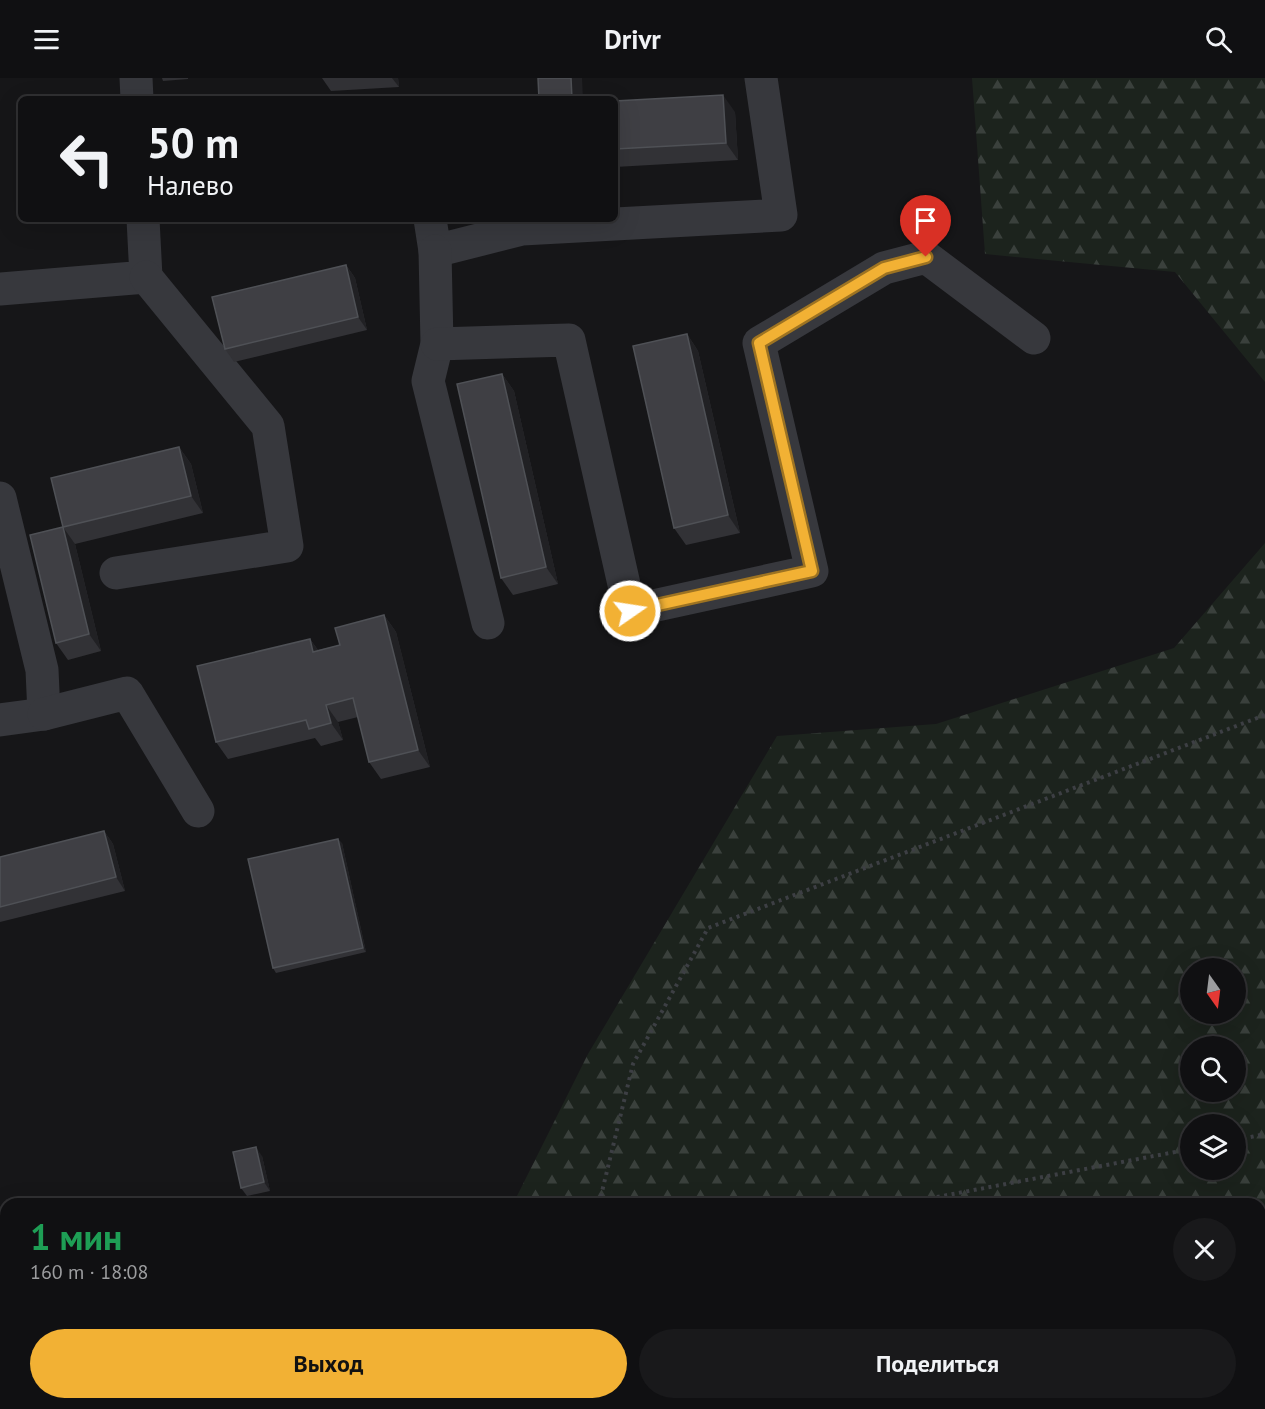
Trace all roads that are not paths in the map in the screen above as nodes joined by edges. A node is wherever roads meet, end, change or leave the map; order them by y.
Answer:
1 (136, 78) edge
2 (761, 78) edge
3 (137, 96) edge
4 (143, 222) edge
5 (430, 222) edge
6 (435, 251) junction
7 (146, 277) junction
8 (0, 289) edge
9 (1034, 338) dead end
10 (437, 345) junction
11 (0, 498) edge
12 (117, 573) dead end
13 (488, 623) dead end
14 (44, 714) junction
15 (0, 720) edge
16 (198, 811) dead end

1 - 3 lane
2 - 6 lane
4 - 7 lane
5 - 6 lane
6 - 10 lane
7 - 8 lane
7 - 12 lane
9 - 10 lane
10 - 13 lane
11 - 14 lane
14 - 15 lane
14 - 16 lane

